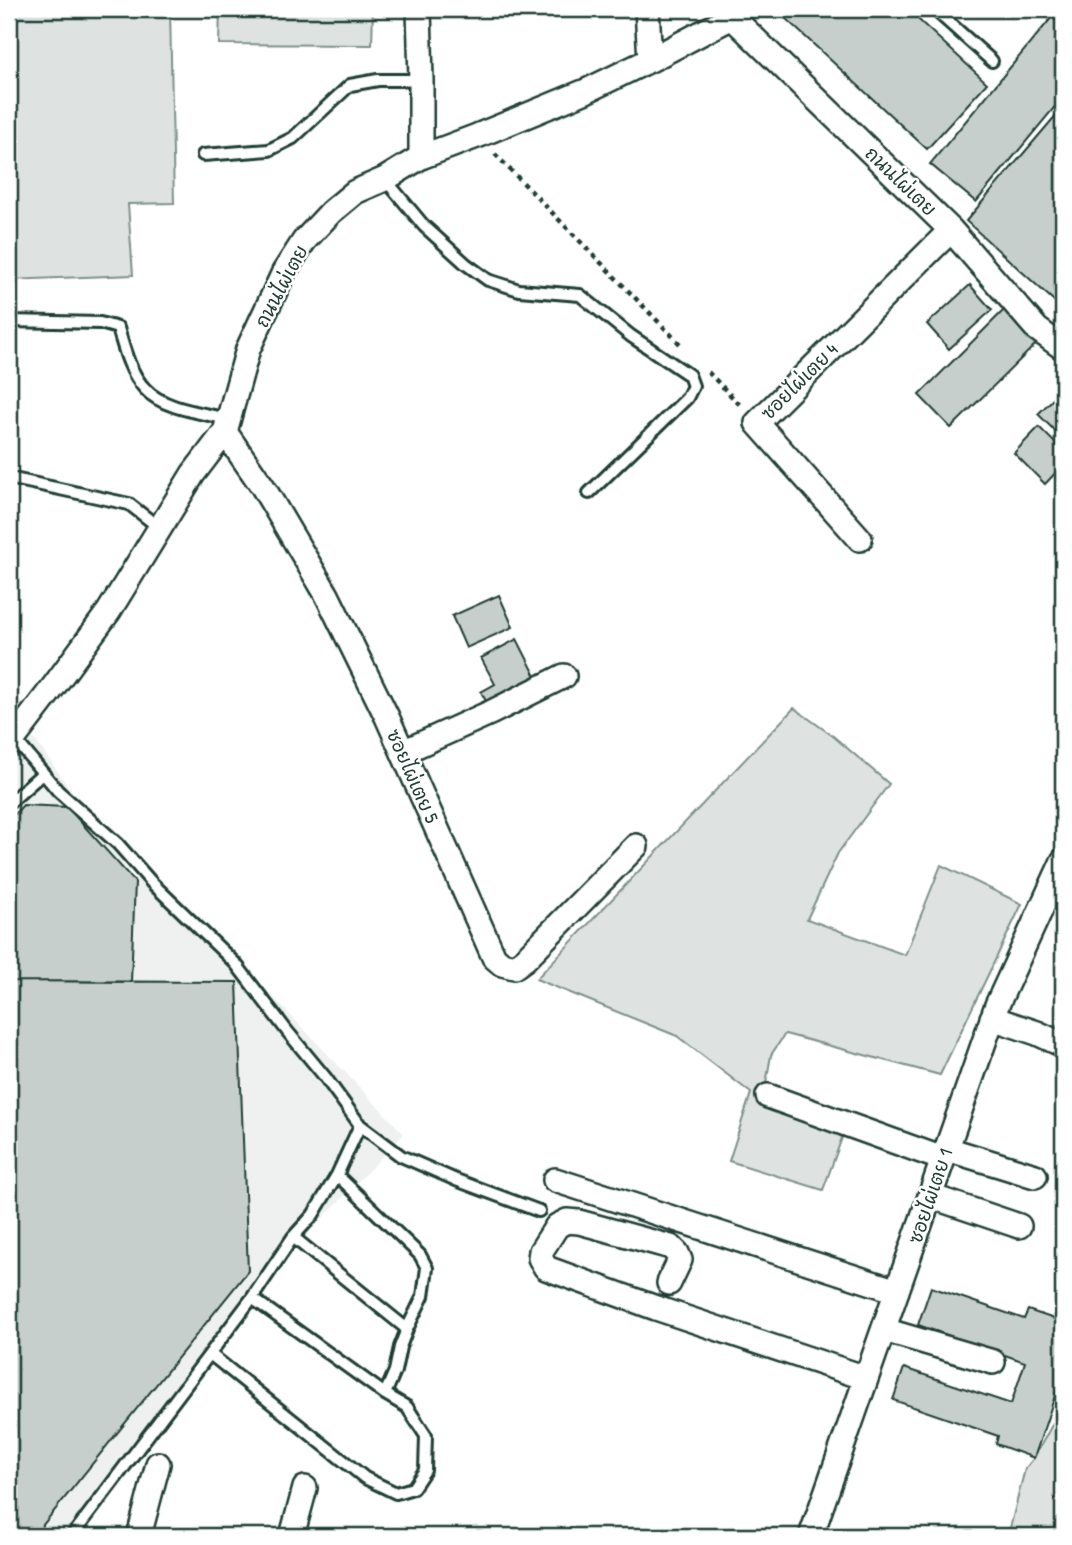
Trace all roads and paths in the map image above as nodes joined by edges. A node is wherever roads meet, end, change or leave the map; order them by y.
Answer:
1 (419, 9) edge
2 (647, 9) edge
3 (934, 9) edge
4 (736, 13) edge
5 (650, 60) junction
6 (992, 61) dead end
7 (421, 80) junction
8 (477, 136) junction
9 (203, 155) dead end
10 (421, 157) junction
11 (385, 178) junction
12 (951, 230) junction
13 (9, 321) edge
14 (1063, 348) edge
15 (690, 354) dead end
16 (699, 363) dead end
17 (757, 423) junction
18 (226, 426) junction
19 (9, 478) edge
20 (590, 494) dead end
21 (161, 528) junction
22 (860, 539) dead end
23 (564, 676) dead end
24 (12, 741) edge
25 (403, 752) junction
26 (43, 773) junction
27 (9, 803) edge
28 (636, 846) dead end
29 (1063, 861) edge
30 (1058, 889) edge
31 (992, 1018) junction
32 (1063, 1045) edge
33 (768, 1096) dead end
34 (360, 1125) junction
35 (945, 1154) junction
36 (337, 1175) junction
37 (1035, 1176) dead end
38 (555, 1180) dead end
39 (930, 1196) junction
40 (538, 1211) dead end
41 (1019, 1226) dead end
42 (293, 1237) junction
43 (669, 1283) dead end
44 (897, 1292) junction
45 (252, 1298) junction
46 (407, 1329) junction
47 (884, 1329) junction
48 (210, 1354) junction
49 (993, 1362) dead end
50 (866, 1378) junction
51 (385, 1394) junction
52 (158, 1464) dead end
53 (305, 1488) dead end
54 (72, 1536) edge
55 (139, 1536) edge
56 (292, 1536) edge
57 (811, 1536) edge

1 - 7 street
2 - 5 street
3 - 6 lane
4 - 5 street, ถนนไผ่เตย
4 - 12 street, ถนนไผ่เตย
5 - 8 street, ถนนไผ่เตย
7 - 9 lane
7 - 10 street
8 - 10 street, ถนนไผ่เตย
8 - 15 path
10 - 11 street, ถนนไผ่เตย
11 - 18 street, ถนนไผ่เตย
11 - 20 lane
12 - 14 street, ถนนไผ่เตย
12 - 17 street, ซอยไผ่เตย 4
13 - 18 lane
16 - 17 path
17 - 22 street, ซอยไผ่เตย 4
18 - 21 street, ถนนไผ่เตย
18 - 25 street, ซอยไผ่เตย 5
19 - 21 lane
21 - 24 street, ถนนไผ่เตย
23 - 25 street
24 - 26 lane
25 - 28 street, ซอยไผ่เตย 5
26 - 27 lane
26 - 34 lane
29 - 30 street, ซอยไผ่เตย 1
30 - 31 street, ซอยไผ่เตย 1
31 - 32 street
31 - 35 street, ซอยไผ่เตย 1
33 - 35 street
34 - 36 lane
34 - 40 lane
35 - 37 street
35 - 39 street, ซอยไผ่เตย 1
36 - 42 lane
36 - 46 lane
38 - 44 street
39 - 41 street
39 - 44 street, ซอยไผ่เตย 1
42 - 45 lane
42 - 46 lane
43 - 50 street
44 - 47 street, ซอยไผ่เตย 1
45 - 48 lane
45 - 51 lane
46 - 51 lane
47 - 49 street
47 - 50 street, ซอยไผ่เตย 1
48 - 51 lane
48 - 54 lane
50 - 57 street, ซอยไผ่เตย 1
52 - 55 street
53 - 56 street

